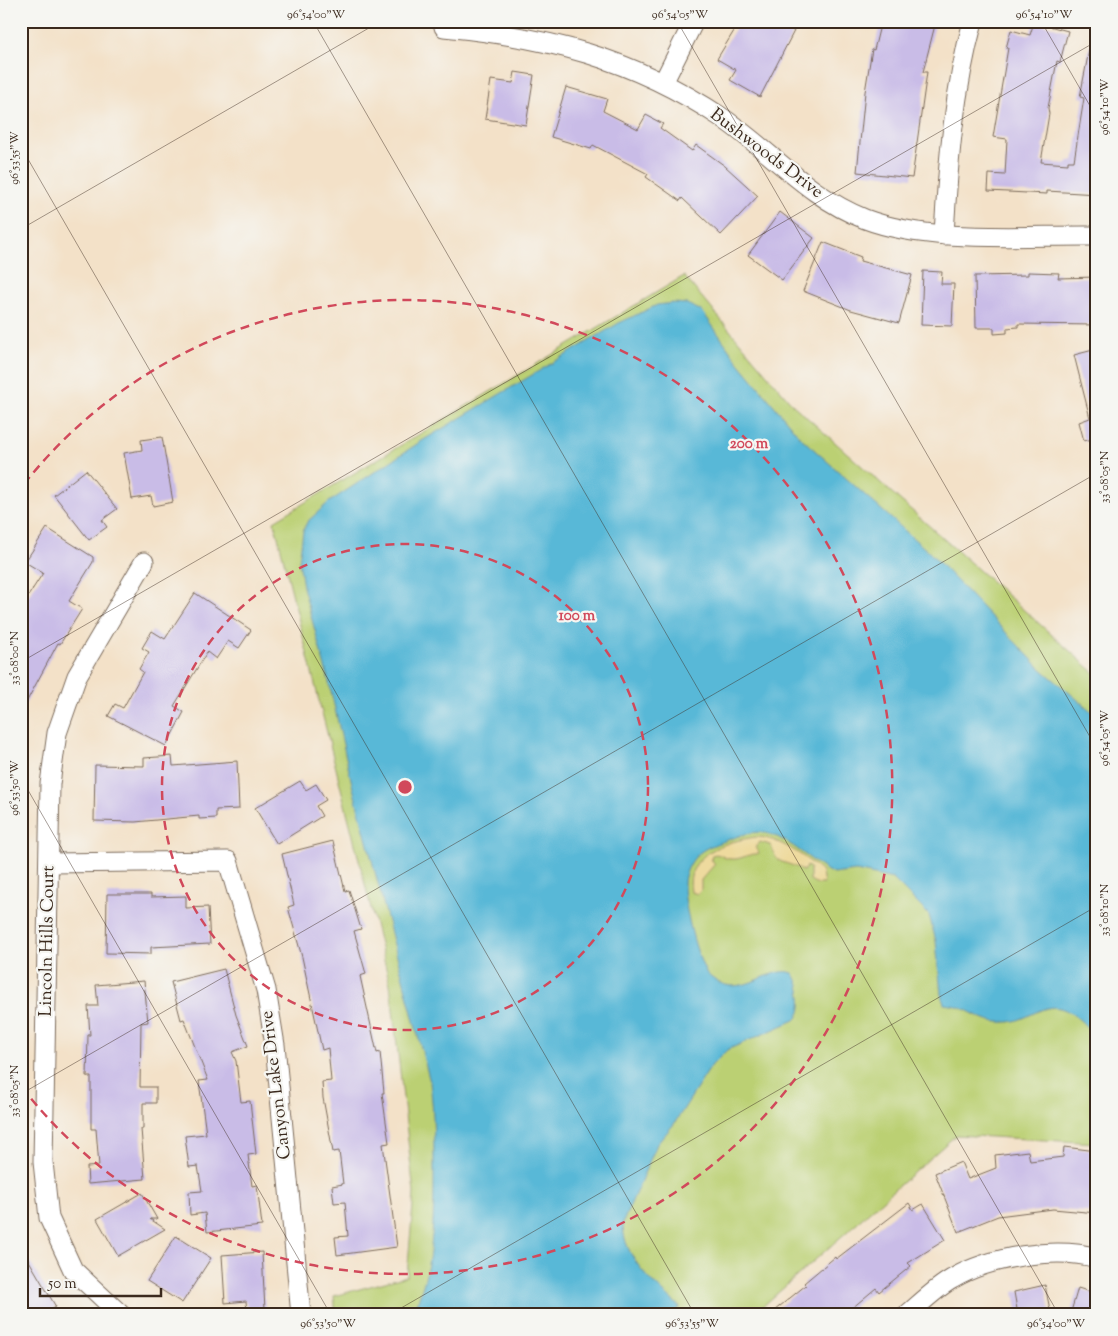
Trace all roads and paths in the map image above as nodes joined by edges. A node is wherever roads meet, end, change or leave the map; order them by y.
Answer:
1 (694, 21) edge
2 (973, 21) edge
3 (444, 24) edge
4 (663, 83) junction
5 (944, 235) junction
6 (1097, 236) edge
7 (144, 562) dead end
8 (50, 863) junction
9 (1097, 1258) edge
10 (122, 1315) edge
11 (301, 1315) edge
12 (907, 1315) edge

1 - 4 street
2 - 5 street
3 - 4 street, Bushwoods Drive
4 - 5 street, Bushwoods Drive
5 - 6 street, Bushwoods Drive
7 - 8 street, Lincoln Hills Court
8 - 10 street, Lincoln Hills Court
8 - 11 street, Canyon Lake Drive
9 - 12 street

